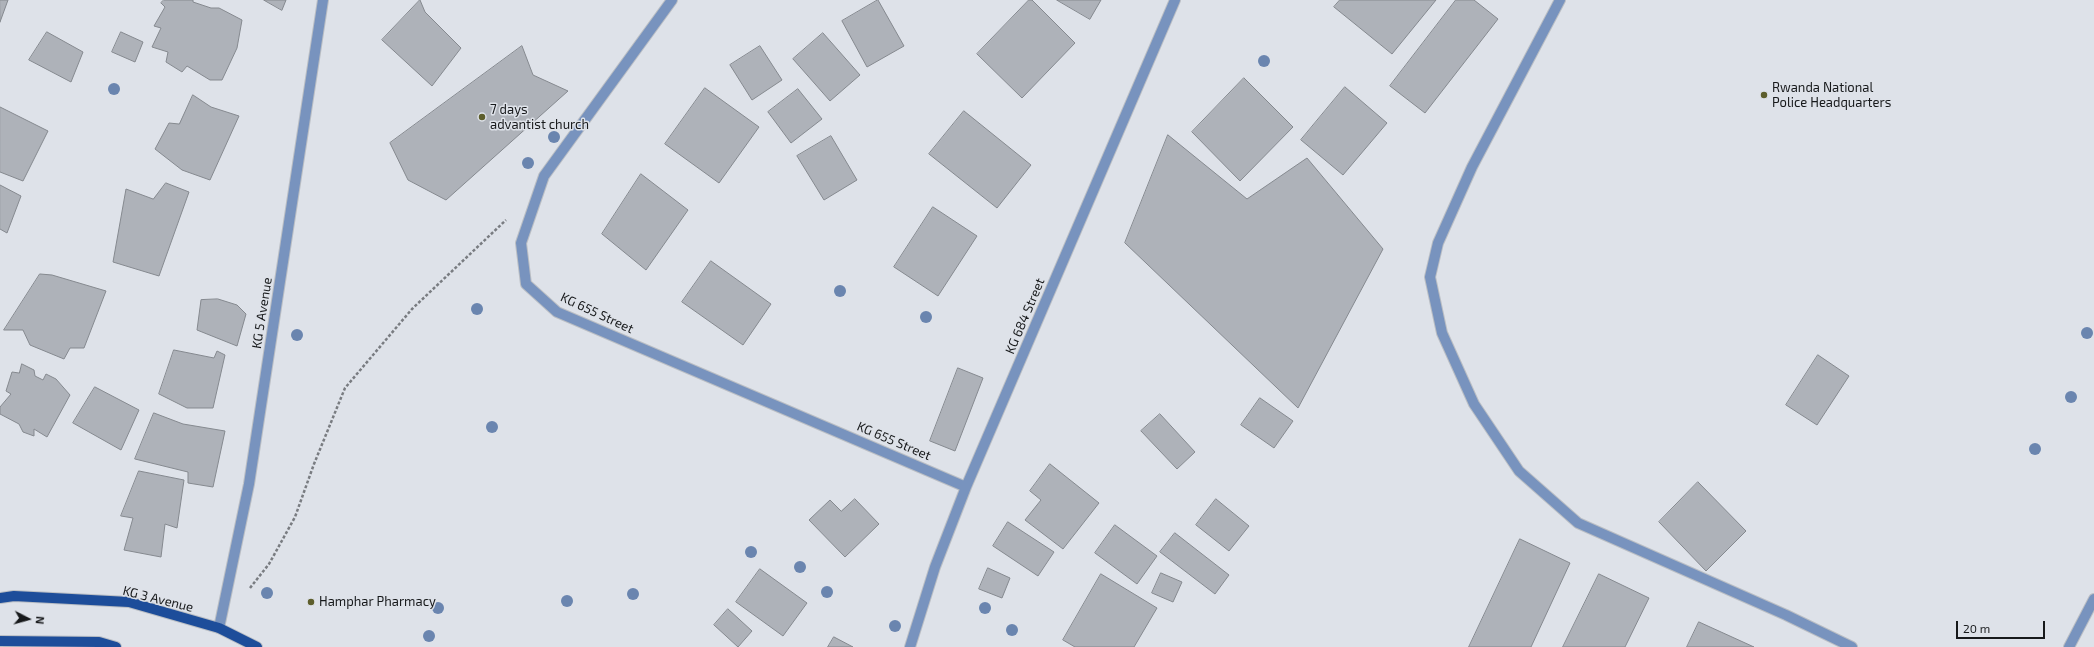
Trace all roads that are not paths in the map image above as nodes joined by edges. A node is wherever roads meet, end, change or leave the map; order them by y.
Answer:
1 (323, 0) edge
2 (672, 0) edge
3 (1175, 0) edge
4 (1560, 0) edge
5 (966, 487) junction
6 (0, 598) edge
7 (2094, 599) edge
8 (218, 628) junction
9 (0, 641) edge
10 (116, 647) edge
11 (257, 647) edge
12 (910, 647) edge
13 (1852, 647) edge
14 (2069, 647) edge

1 - 8 street, KG 5 Avenue
2 - 5 street, KG 655 Street
3 - 5 street, KG 684 Street
4 - 13 street
5 - 12 street, KG 684 Street
6 - 8 main road, KG 3 Avenue
7 - 14 street
8 - 11 main road, KG 3 Avenue
9 - 10 main road

